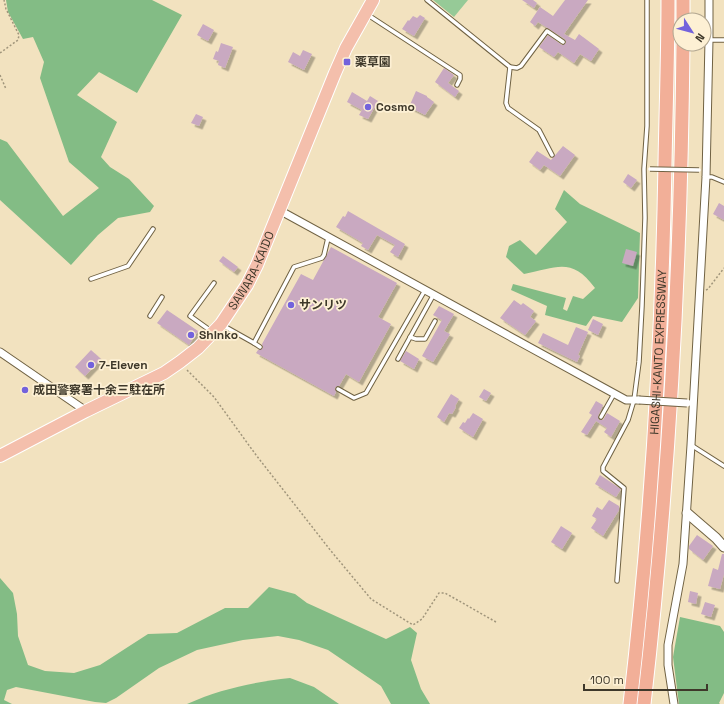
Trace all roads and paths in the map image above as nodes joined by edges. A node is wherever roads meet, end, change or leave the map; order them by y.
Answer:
1 (4, 0) edge
2 (373, 0) edge
3 (427, 0) edge
4 (647, 0) edge
5 (668, 0) edge
6 (683, 0) edge
7 (709, 0) edge
8 (683, 12) edge
9 (709, 12) edge
10 (365, 13) junction
11 (712, 40) edge
12 (724, 40) edge
13 (563, 42) dead end
14 (683, 52) edge
15 (709, 52) edge
16 (0, 53) edge
17 (510, 67) junction
18 (0, 75) edge
19 (457, 85) dead end
20 (6, 89) dead end
21 (552, 155) dead end
22 (644, 169) junction
23 (704, 173) junction
24 (724, 182) edge
25 (279, 210) junction
26 (153, 229) dead end
27 (328, 236) junction
28 (724, 268) edge
29 (91, 279) dead end
30 (214, 283) dead end
31 (425, 289) junction
32 (700, 291) junction
33 (434, 294) junction
34 (162, 297) dead end
35 (150, 316) dead end
36 (435, 321) dead end
37 (217, 328) junction
38 (410, 337) junction
39 (254, 343) junction
40 (260, 347) dead end
41 (0, 352) edge
42 (398, 359) dead end
43 (180, 362) junction
44 (338, 389) dead end
45 (614, 393) junction
46 (636, 400) junction
47 (690, 403) junction
48 (86, 411) junction
49 (601, 417) dead end
50 (691, 445) junction
51 (0, 456) edge
52 (724, 466) edge
53 (687, 514) junction
54 (724, 547) edge
55 (617, 581) dead end
56 (496, 622) dead end
57 (630, 704) edge
58 (644, 704) edge
59 (674, 704) edge

1 - 16 path
2 - 10 highway, SAWARA-KAIDO
3 - 17 lane
4 - 22 lane
5 - 57 highway, HIGASHI-KANTO EXPRESSWAY
6 - 8 highway
7 - 9 street
10 - 19 lane
10 - 25 highway, SAWARA-KAIDO
11 - 12 lane
13 - 17 lane
14 - 58 highway, HIGASHI-KANTO EXPRESSWAY
15 - 23 street
17 - 21 lane
18 - 20 path
22 - 23 lane, bridge
22 - 46 lane
23 - 24 lane
23 - 32 street
25 - 27 street
25 - 37 highway, SAWARA-KAIDO
26 - 29 lane
27 - 31 street
27 - 39 lane
28 - 32 path
30 - 37 lane
31 - 33 street
31 - 44 lane
32 - 47 street
33 - 38 lane
33 - 45 street
34 - 35 lane
36 - 38 lane
37 - 39 lane
37 - 43 highway, SAWARA-KAIDO
38 - 42 lane
39 - 40 lane
41 - 48 street
43 - 48 highway, SAWARA-KAIDO
43 - 56 path
45 - 46 street
45 - 49 lane
46 - 47 street, bridge
46 - 55 lane
47 - 50 street
48 - 51 highway, SAWARA-KAIDO
50 - 52 lane
50 - 53 street
53 - 54 street
53 - 59 street

